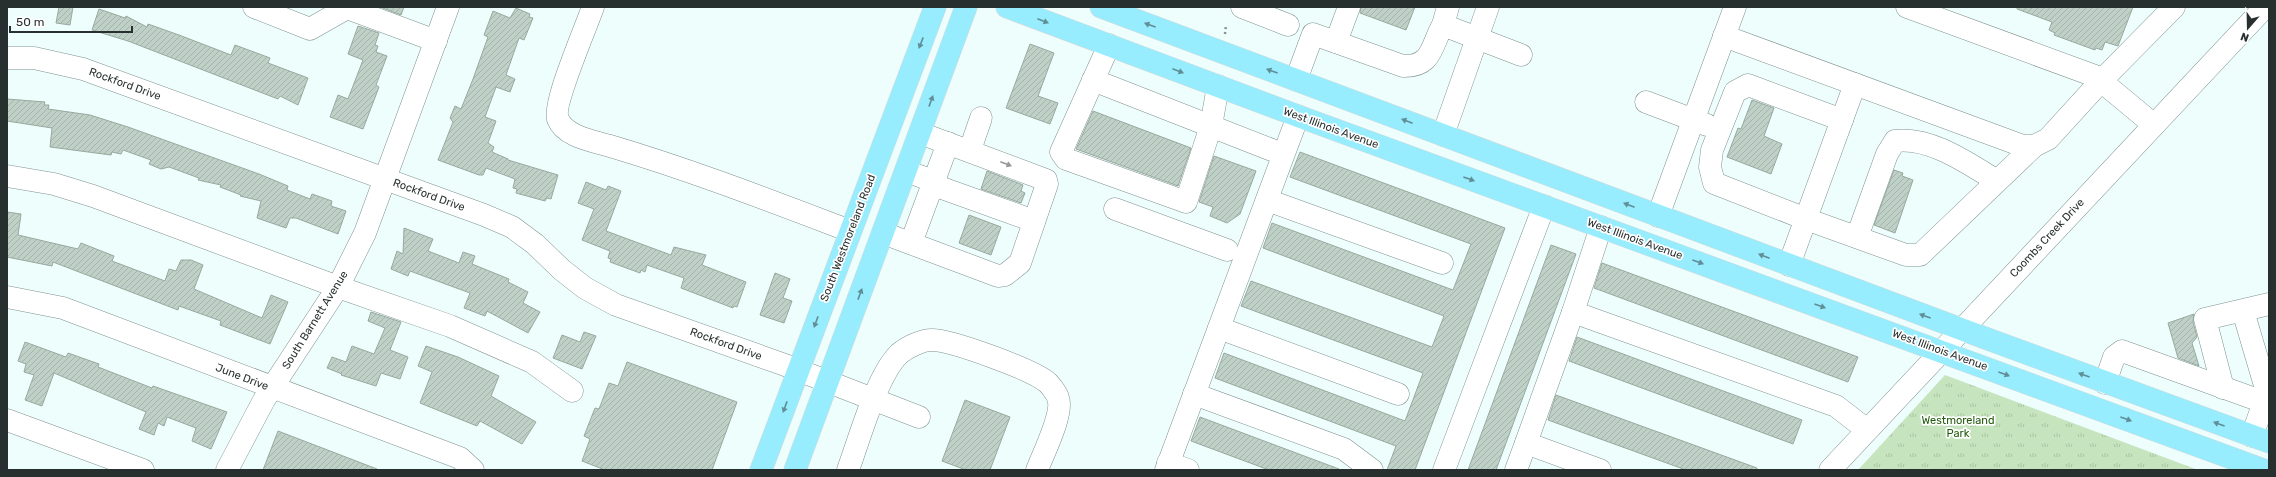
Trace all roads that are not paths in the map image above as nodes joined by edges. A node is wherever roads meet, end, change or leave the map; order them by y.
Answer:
1 (254, 7) edge
2 (448, 7) edge
3 (593, 7) edge
4 (935, 7) edge
5 (966, 7) edge
6 (1007, 7) edge
7 (1242, 7) edge
8 (1349, 7) edge
9 (1488, 7) edge
10 (1735, 7) edge
11 (1907, 7) edge
12 (2174, 7) edge
13 (2265, 7) edge
14 (1112, 9) edge
15 (1292, 16) edge
16 (1446, 16) edge
17 (1313, 34) junction
18 (1724, 36) junction
19 (1477, 38) junction
20 (436, 41) junction
21 (1336, 42) junction
22 (1109, 46) junction
23 (1521, 55) dead end
24 (7, 58) edge
25 (1093, 80) junction
26 (1296, 80) junction
27 (2101, 81) junction
28 (1855, 84) junction
29 (1218, 86) junction
30 (1646, 102) dead end
31 (1298, 116) junction
32 (981, 118) dead end
33 (1693, 120) junction
34 (1842, 120) junction
35 (2154, 125) junction
36 (1211, 126) junction
37 (1719, 129) junction
38 (920, 133) junction
39 (1443, 135) junction
40 (948, 142) junction
41 (2034, 146) junction
42 (1279, 149) junction
43 (970, 150) junction
44 (1432, 166) junction
45 (906, 171) junction
46 (7, 176) edge
47 (386, 179) junction
48 (1997, 181) junction
49 (933, 183) junction
50 (1267, 200) junction
51 (894, 201) junction
52 (1186, 202) junction
53 (1544, 206) junction
54 (1115, 209) dead end
55 (923, 211) junction
56 (1658, 216) junction
57 (1806, 219) junction
58 (1034, 222) junction
59 (1601, 227) junction
60 (850, 230) junction
61 (1174, 230) junction
62 (883, 232) junction
63 (1857, 237) junction
64 (911, 243) junction
65 (1648, 244) junction
66 (1227, 250) dead end
67 (1442, 263) dead end
68 (1789, 265) junction
69 (338, 287) junction
70 (7, 296) edge
71 (2269, 304) edge
72 (2243, 311) junction
73 (1573, 312) junction
74 (1219, 328) junction
75 (1962, 330) junction
76 (1941, 351) junction
77 (798, 370) junction
78 (2105, 383) junction
79 (828, 384) junction
80 (271, 388) junction
81 (2223, 388) junction
82 (572, 391) dead end
83 (1194, 394) junction
84 (1398, 394) dead end
85 (874, 400) junction
86 (2267, 401) edge
87 (919, 417) dead end
88 (7, 420) edge
89 (1867, 430) junction
90 (2260, 439) edge
91 (1526, 443) junction
92 (2242, 462) junction
93 (1174, 468) edge
94 (143, 470) edge
95 (227, 470) edge
96 (472, 470) edge
97 (762, 470) edge
98 (795, 470) edge
99 (848, 470) edge
100 (1037, 470) edge
101 (1372, 470) edge
102 (1444, 470) edge
103 (1516, 470) edge
104 (1600, 470) edge
105 (1830, 470) edge
106 (2264, 470) edge

1 - 20 street
2 - 20 street, South Barnett Avenue
3 - 60 street
4 -> 60 main road, South Westmoreland Road
38 -> 5 main road
6 -> 22 main road, West Illinois Avenue
7 - 15 street
8 - 21 street
9 - 19 street
10 - 18 street
11 - 27 street
12 - 27 street
13 - 35 street, Coombs Creek Drive
26 -> 14 main road
15 - 17 street
16 - 19 street
16 - 21 street
17 - 21 street
17 - 26 street
18 - 28 street
18 - 33 street
19 - 23 street
19 - 39 street
20 - 47 street, South Barnett Avenue
22 - 25 street
22 -> 29 main road, West Illinois Avenue
24 - 47 street, Rockford Drive
25 - 36 street
25 - 52 street
39 -> 26 main road
27 - 35 street
27 - 41 street
28 - 34 street
28 - 41 street
29 - 31 main road, West Illinois Avenue
29 - 36 street
30 - 33 street
31 - 42 street
31 - 44 main road, West Illinois Avenue
32 - 43 street
33 - 37 street
33 - 56 street
34 - 37 street
34 - 57 street
35 - 75 street, Coombs Creek Drive
36 - 42 street
36 - 52 street
37 - 57 street
38 - 40 street
38 - 45 main road
39 - 44 main road
56 -> 39 main road
40 - 43 street
40 - 49 street
41 - 48 street
42 - 50 street
43 -> 58 street
44 -> 53 main road, West Illinois Avenue
45 - 49 street
45 - 51 main road
46 - 69 street
47 - 69 street, South Barnett Avenue
47 - 77 street, Rockford Drive
48 - 63 street
48 - 63 street
49 - 55 street
49 - 58 street
50 - 67 street
50 - 74 street
51 - 55 street
51 - 62 main road
52 - 61 street
53 - 59 main road, West Illinois Avenue
53 - 102 street
54 - 61 street
55 - 64 street
56 - 65 main road
68 -> 56 main road
57 - 63 street
57 - 68 street
58 - 64 street
59 - 65 main road, West Illinois Avenue
59 - 73 street
60 -> 77 main road, South Westmoreland Road
61 - 66 street
62 - 64 street
79 -> 62 main road
65 -> 76 main road, West Illinois Avenue
75 -> 68 main road
69 - 80 street, South Barnett Avenue
69 - 82 street
70 - 80 street, June Drive
71 - 72 street
72 - 81 street
72 - 86 street
73 - 89 street
73 - 91 street
74 - 83 street
74 - 84 street
75 - 76 street, Coombs Creek Drive
78 -> 75 main road
76 - 89 street, Coombs Creek Drive
76 -> 92 main road, West Illinois Avenue
77 - 79 street, Rockford Drive
77 -> 97 main road, South Westmoreland Road
78 - 81 street
90 -> 78 main road
79 - 85 street, Rockford Drive
79 - 98 main road
80 - 95 street, South Barnett Avenue
80 - 96 street, June Drive
81 - 86 street
83 - 93 street
83 - 101 street
85 - 87 street, Rockford Drive
85 - 99 street
85 - 100 street
86 - 90 street
88 - 94 street
89 - 105 street, Coombs Creek Drive
90 - 92 main road
91 - 103 street
91 - 104 street
92 - 106 main road, West Illinois Avenue

